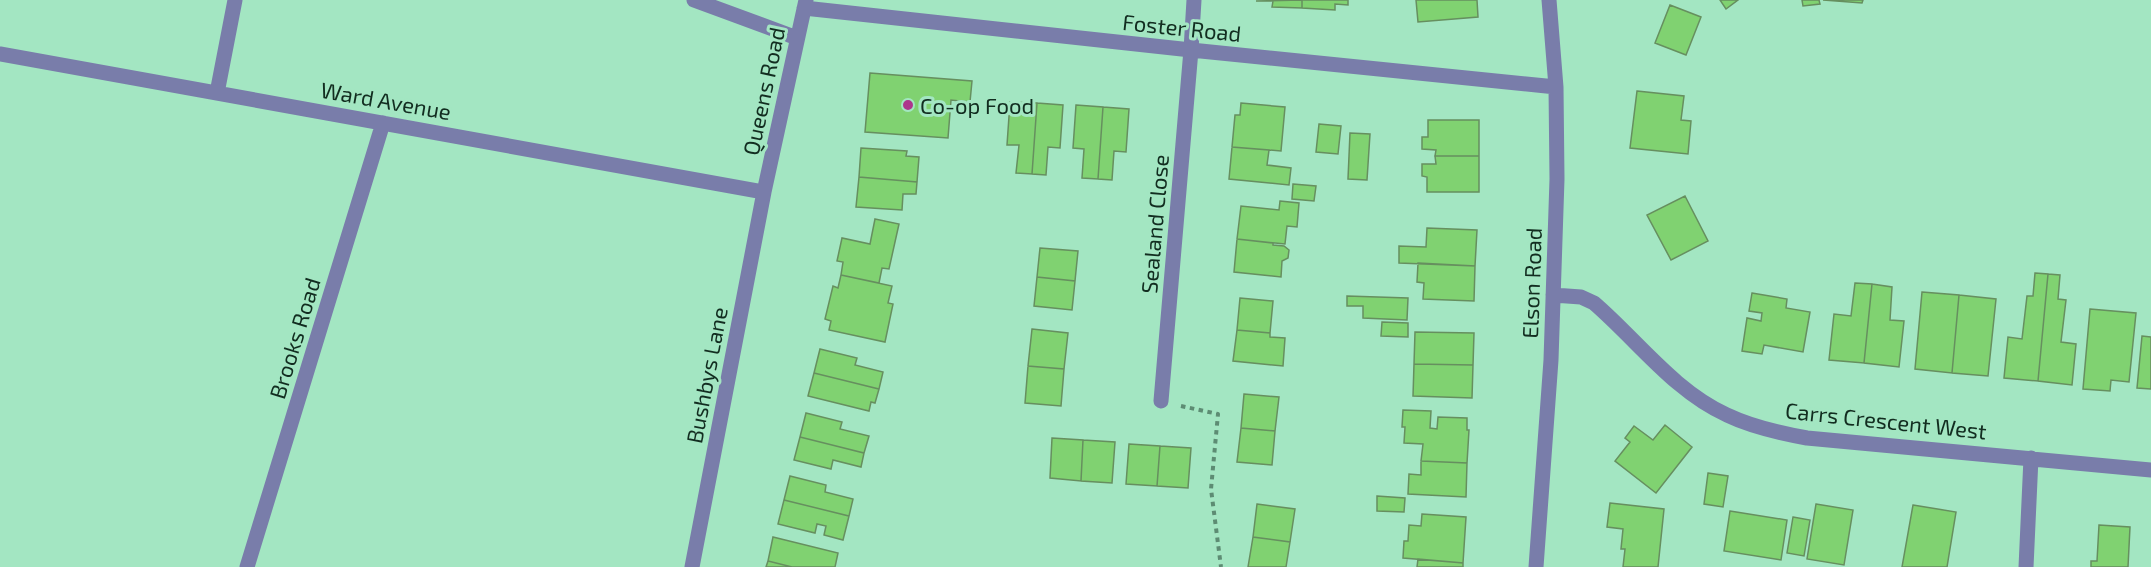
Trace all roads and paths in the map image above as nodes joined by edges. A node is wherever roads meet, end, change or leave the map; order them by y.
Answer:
1 (235, 0) edge
2 (694, 0) edge
3 (1194, 0) edge
4 (1549, 0) edge
5 (805, 4) edge
6 (797, 38) junction
7 (1191, 50) junction
8 (0, 54) edge
9 (1556, 87) junction
10 (217, 93) junction
11 (383, 123) junction
12 (764, 192) junction
13 (1553, 295) junction
14 (1161, 402) joint
15 (2031, 458) junction
16 (2151, 470) edge
17 (247, 567) edge
18 (692, 567) edge
19 (1221, 567) edge
20 (1536, 567) edge
21 (2026, 567) edge

1 - 10 street
2 - 6 street
3 - 7 street, Sealand Close
4 - 9 street, Elson Road
5 - 6 street, Queens Road
5 - 7 street, Foster Road
6 - 12 street, Queens Road
7 - 9 street, Foster Road
7 - 14 street, Sealand Close
8 - 10 street, Ward Avenue
9 - 13 street, Elson Road
10 - 11 street, Ward Avenue
11 - 12 street, Ward Avenue
11 - 17 street, Brooks Road
12 - 18 street, Bushbys Lane
13 - 15 street, Carrs Crescent West
13 - 20 street, Elson Road
14 - 19 path
15 - 16 street, Carrs Crescent West
15 - 21 street

